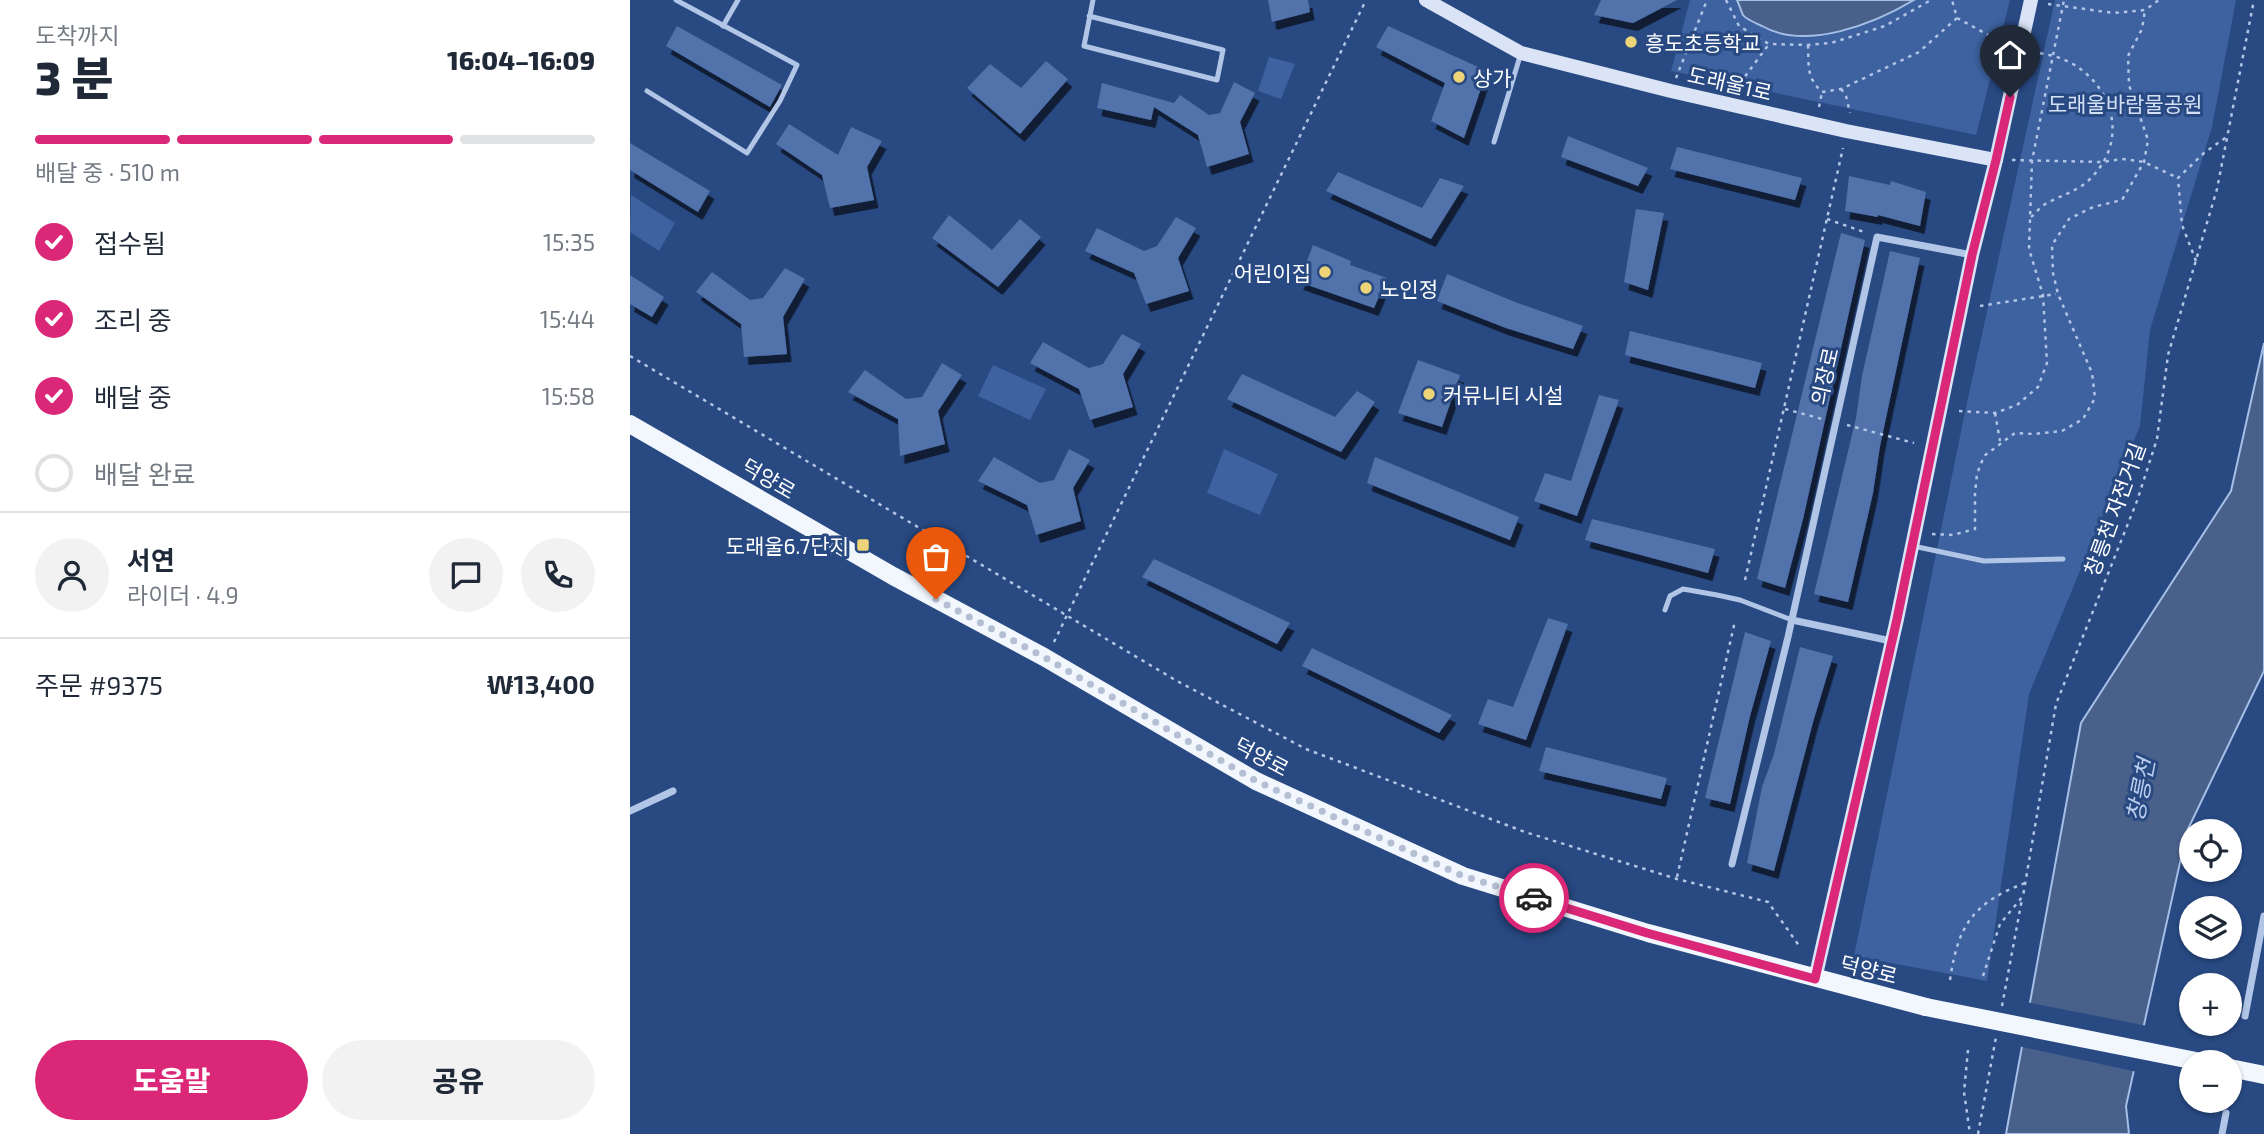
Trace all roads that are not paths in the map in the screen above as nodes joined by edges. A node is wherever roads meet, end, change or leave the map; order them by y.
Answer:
1 (676, 0) edge
2 (738, 0) edge
3 (1093, 0) edge
4 (1426, 0) edge
5 (2031, 0) edge
6 (1089, 16) junction
7 (723, 26) junction
8 (1521, 53) junction
9 (647, 91) dead end
10 (1494, 142) dead end
11 (1996, 160) junction
12 (1972, 255) junction
13 (630, 424) edge
14 (630, 438) edge
15 (655, 438) junction
16 (1913, 546) junction
17 (2063, 559) dead end
18 (1665, 610) dead end
19 (1792, 620) junction
20 (1891, 641) junction
21 (673, 790) dead end
22 (630, 811) edge
23 (1732, 864) dead end
24 (2264, 916) edge
25 (1815, 979) junction
26 (2245, 1016) dead end
27 (2179, 1058) edge
28 (2242, 1070) edge
29 (2264, 1075) edge
30 (2226, 1113) dead end
31 (2222, 1134) edge

1 - 7 lane
2 - 7 lane
3 - 6 lane
4 - 8 street, 도래울1로
5 - 11 street
6 - 6 lane
7 - 9 lane
8 - 10 lane
8 - 11 street, 도래울1로
11 - 12 street
12 - 16 street
12 - 19 street, 의장로
13 - 15 main road, 덕양로
14 - 15 main road
15 - 25 main road, 덕양로
16 - 17 lane
16 - 20 street
18 - 19 lane
19 - 20 street
19 - 23 street, 의장로
20 - 25 street
21 - 22 street
24 - 26 street
25 - 27 main road, 덕양로, bridge
28 - 29 main road
30 - 31 street

